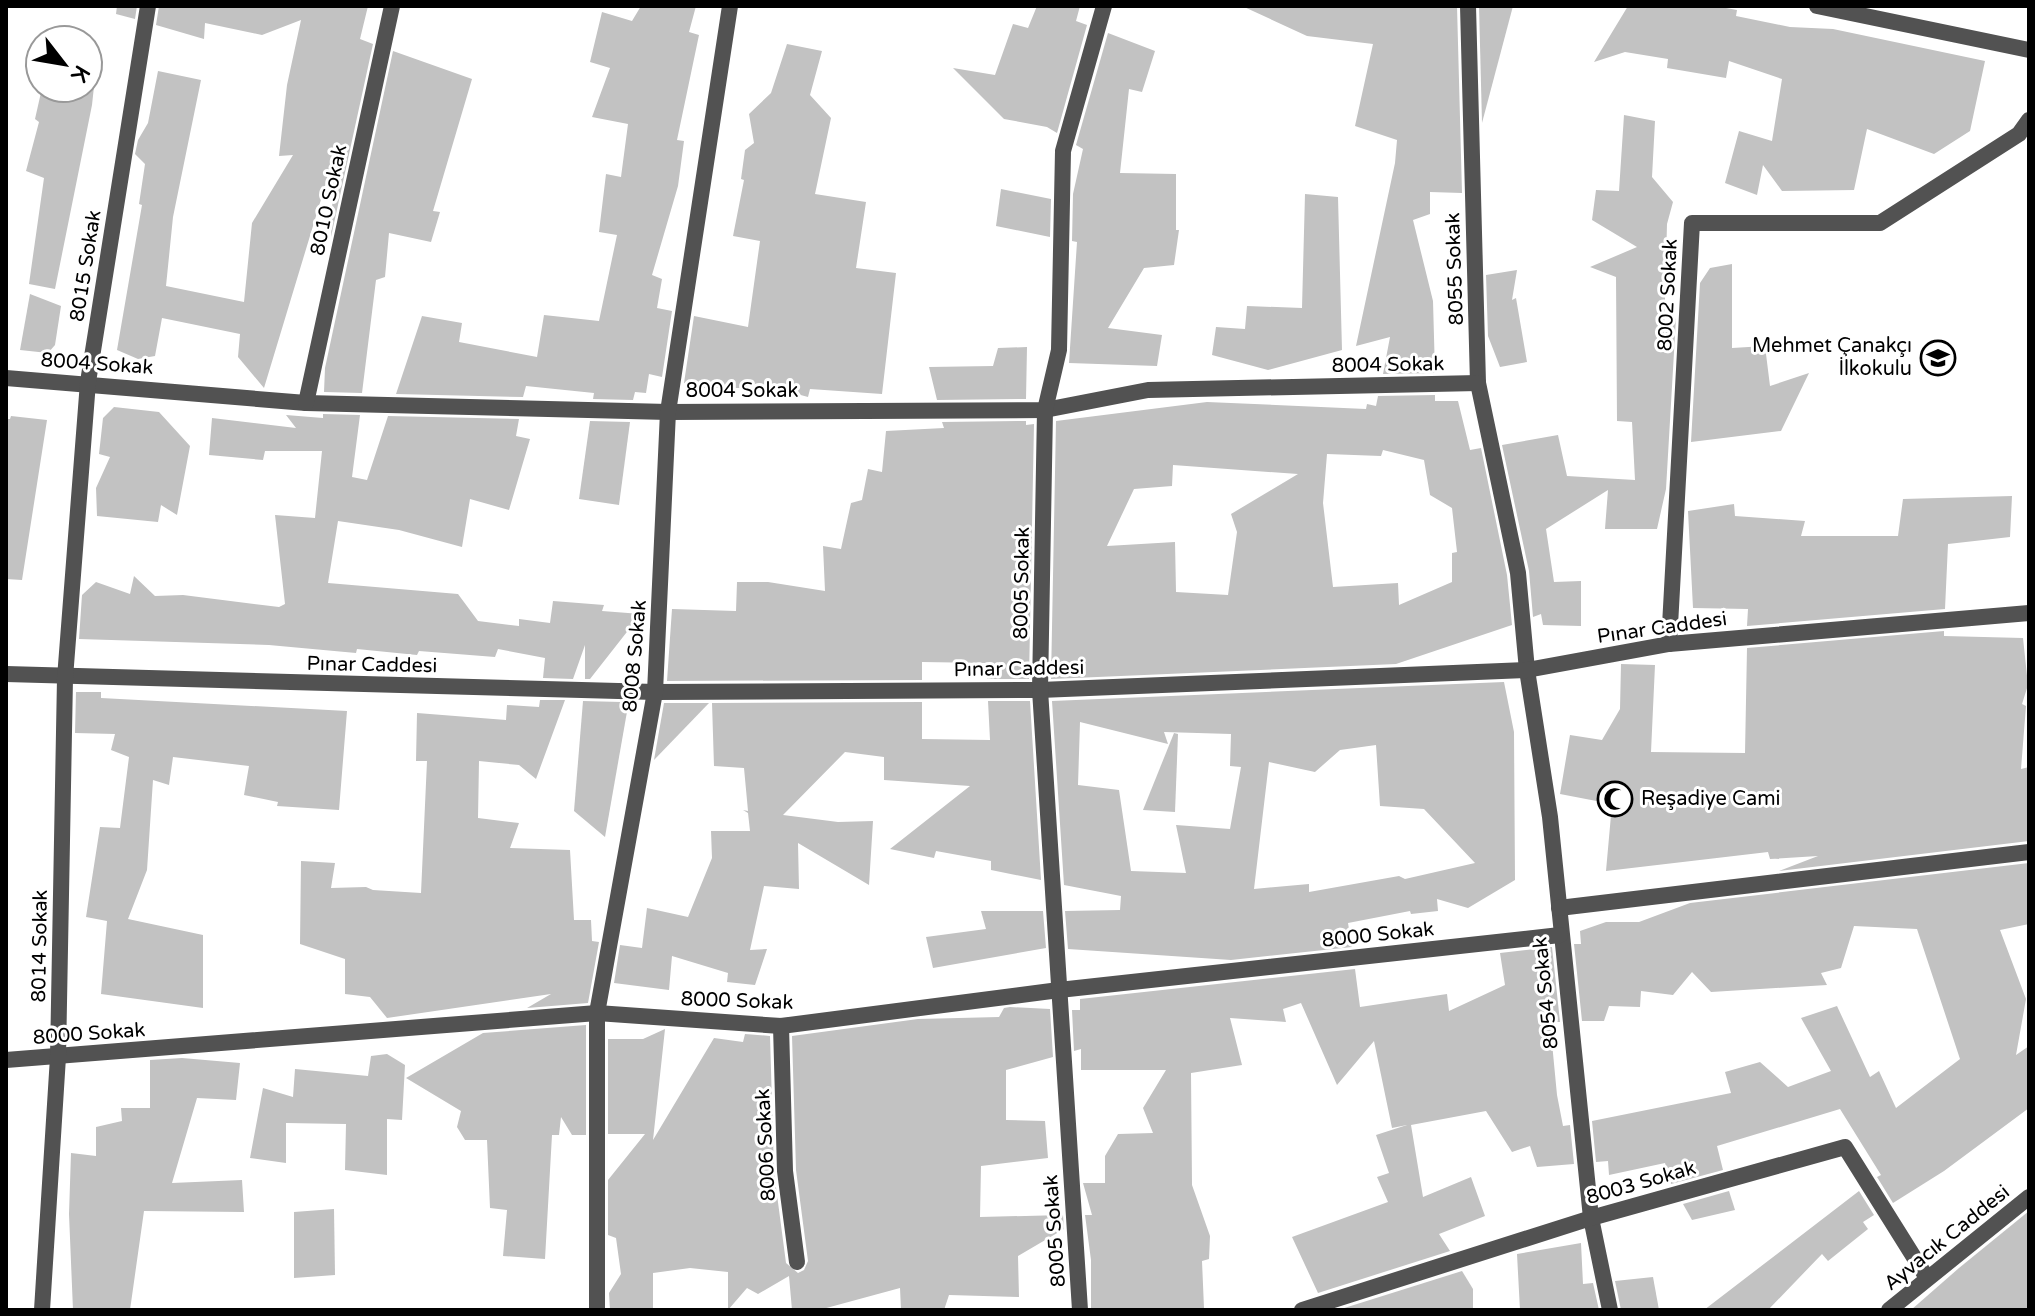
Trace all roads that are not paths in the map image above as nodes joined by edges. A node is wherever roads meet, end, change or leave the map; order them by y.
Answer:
1 (148, 6) edge
2 (392, 6) edge
3 (730, 6) edge
4 (1104, 6) edge
5 (1468, 6) edge
6 (1817, 6) edge
7 (2029, 50) edge
8 (2029, 120) edge
9 (6, 378) edge
10 (88, 382) junction
11 (1478, 383) junction
12 (306, 403) junction
13 (1045, 410) junction
14 (668, 412) junction
15 (2029, 613) edge
16 (1669, 644) junction
17 (1527, 670) junction
18 (6, 674) edge
19 (65, 678) junction
20 (1040, 690) junction
21 (655, 692) junction
22 (2029, 852) edge
23 (1559, 908) junction
24 (1560, 935) junction
25 (1059, 990) junction
26 (597, 1013) junction
27 (781, 1026) junction
28 (58, 1057) junction
29 (6, 1060) edge
30 (2029, 1197) edge
31 (1591, 1218) junction
32 (797, 1262) dead end
33 (1927, 1278) junction
34 (42, 1310) edge
35 (597, 1310) edge
36 (1080, 1310) edge
37 (1302, 1310) edge
38 (1610, 1310) edge
39 (1889, 1310) edge

1 - 10 street, 8015 Sokak
2 - 12 street, 8010 Sokak
3 - 14 street, 8008 Sokak
4 - 13 street, 8005 Sokak
5 - 11 street, 8055 Sokak
6 - 7 street
8 - 16 street, 8002 Sokak
9 - 10 street, 8004 Sokak
10 - 12 street, 8004 Sokak
10 - 19 street, 8015 Sokak
11 - 13 street, 8004 Sokak
11 - 17 street, 8055 Sokak
12 - 14 street, 8004 Sokak
13 - 14 street, 8004 Sokak
13 - 20 street, 8005 Sokak
14 - 21 street, 8008 Sokak
15 - 16 street, Pınar Caddesi
16 - 17 street, Pınar Caddesi
17 - 20 street, Pınar Caddesi
17 - 23 street, 8054 Sokak
18 - 19 street, Pınar Caddesi
19 - 21 street, Pınar Caddesi
19 - 28 street, 8014 Sokak
20 - 21 street, Pınar Caddesi
20 - 25 street, 8005 Sokak
21 - 26 street, 8008 Sokak
22 - 23 street
23 - 24 street, 8054 Sokak
24 - 25 street, 8000 Sokak
24 - 31 street, 8054 Sokak
25 - 27 street, 8000 Sokak
25 - 36 street, 8005 Sokak
26 - 27 street, 8000 Sokak
26 - 28 street, 8000 Sokak
26 - 35 street, 8008 Sokak
27 - 32 street, 8006 Sokak
28 - 29 street, 8000 Sokak
28 - 34 street, 8014 Sokak
30 - 33 street, Ayvacık Caddesi
31 - 33 street, 8003 Sokak
31 - 37 street, 8003 Sokak
31 - 38 street, 8054 Sokak
33 - 39 street, Ayvacık Caddesi

